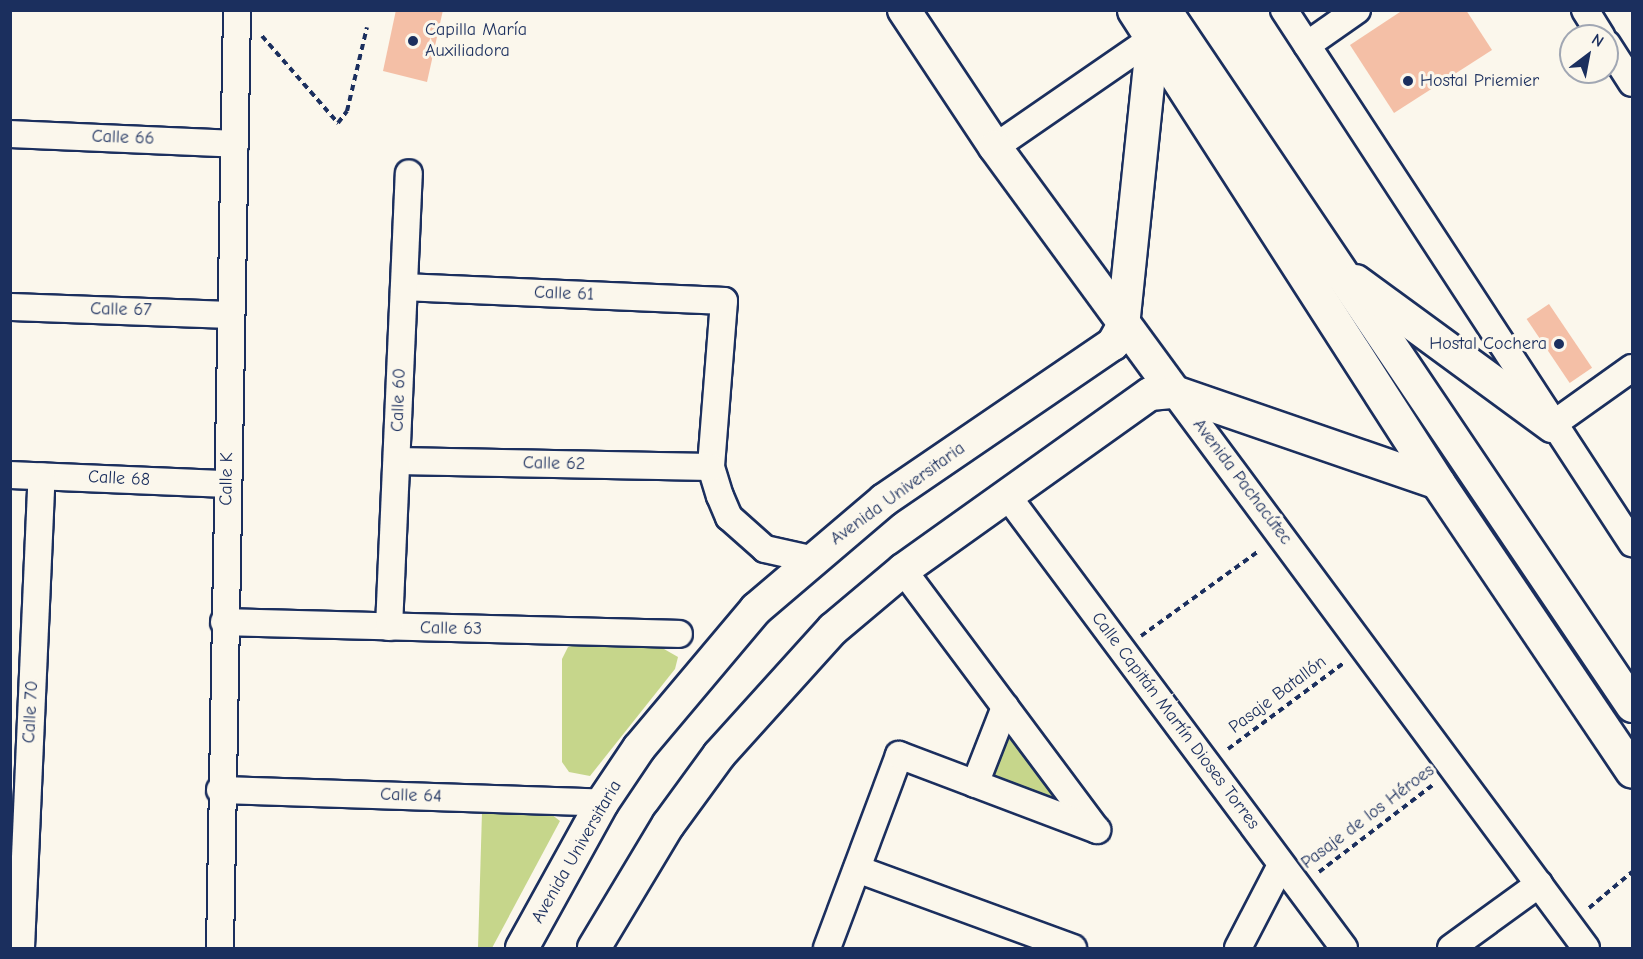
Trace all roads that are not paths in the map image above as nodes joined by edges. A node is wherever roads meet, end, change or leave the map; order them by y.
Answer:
1 (904, 10) edge
2 (1134, 10) edge
3 (1284, 10) edge
4 (1357, 10) edge
5 (1585, 10) edge
6 (237, 20) edge
7 (1163, 24) edge
8 (1594, 24) edge
9 (1307, 45) junction
10 (1619, 63) edge
11 (1632, 83) edge
12 (10, 134) edge
13 (235, 144) junction
14 (995, 147) junction
15 (409, 173) dead end
16 (1335, 266) junction
17 (404, 287) junction
18 (10, 307) edge
19 (231, 315) junction
20 (1123, 326) junction
21 (1632, 368) edge
22 (1174, 392) junction
23 (1552, 424) junction
24 (397, 461) junction
25 (711, 467) junction
26 (10, 475) edge
27 (42, 476) junction
28 (1438, 483) junction
29 (227, 484) junction
30 (1006, 494) junction
31 (1632, 543) edge
32 (810, 559) junction
33 (903, 570) junction
34 (224, 622) junction
35 (389, 627) junction
36 (679, 634) dead end
37 (1632, 705) edge
38 (1005, 707) junction
39 (1632, 771) edge
40 (975, 784) junction
41 (220, 790) junction
42 (602, 803) junction
43 (1281, 865) junction
44 (857, 869) junction
45 (1539, 884) junction
46 (21, 948) edge
47 (220, 948) edge
48 (522, 948) edge
49 (594, 948) edge
50 (827, 948) edge
51 (1073, 948) edge
52 (1238, 948) edge
53 (1344, 948) edge
54 (1451, 948) edge
55 (1586, 948) edge

1 - 14 street, Avenida Pachacútec
2 - 7 main road
3 - 9 street
4 - 9 street
5 - 8 street
6 - 13 street, Calle K
7 - 14 street
7 - 16 main road
7 - 20 street
7 - 28 main road
9 - 23 street
10 - 11 street
12 - 13 street, Calle 66
13 - 19 street, Calle K
14 - 20 street, Avenida Pachacútec
15 - 17 street, Calle 60
16 - 23 main road
16 - 37 main road
17 - 24 street, Calle 60
17 - 25 street, Calle 61
18 - 19 street, Calle 67
19 - 29 street, Calle K
20 - 22 street, Avenida Pachacútec
20 - 32 street, Avenida Universitaria
21 - 23 street
22 - 28 street
22 - 30 street
22 - 45 street, Avenida Pachacútec
23 - 31 street
24 - 25 street, Calle 62
24 - 35 street, Calle 60
25 - 32 street
26 - 27 street, Calle 68
27 - 29 street, Calle 68
27 - 46 street, Calle 70
28 - 39 main road
29 - 34 street, Calle K
30 - 33 street
30 - 43 street, Calle Capitán Martín Dioses Torres
32 - 42 street, Avenida Universitaria
33 - 38 street
33 - 49 street
34 - 35 street, Calle 63
34 - 41 street, Calle K
35 - 36 street, Calle 63
38 - 40 street
38 - 40 street
40 - 44 street
41 - 42 street, Calle 64
41 - 47 street, Calle K
42 - 48 street, Avenida Universitaria
43 - 52 street
43 - 53 street, Calle Capitán Martín Dioses Torres
44 - 50 street
44 - 51 street
45 - 54 street
45 - 55 street, Avenida Pachacútec

